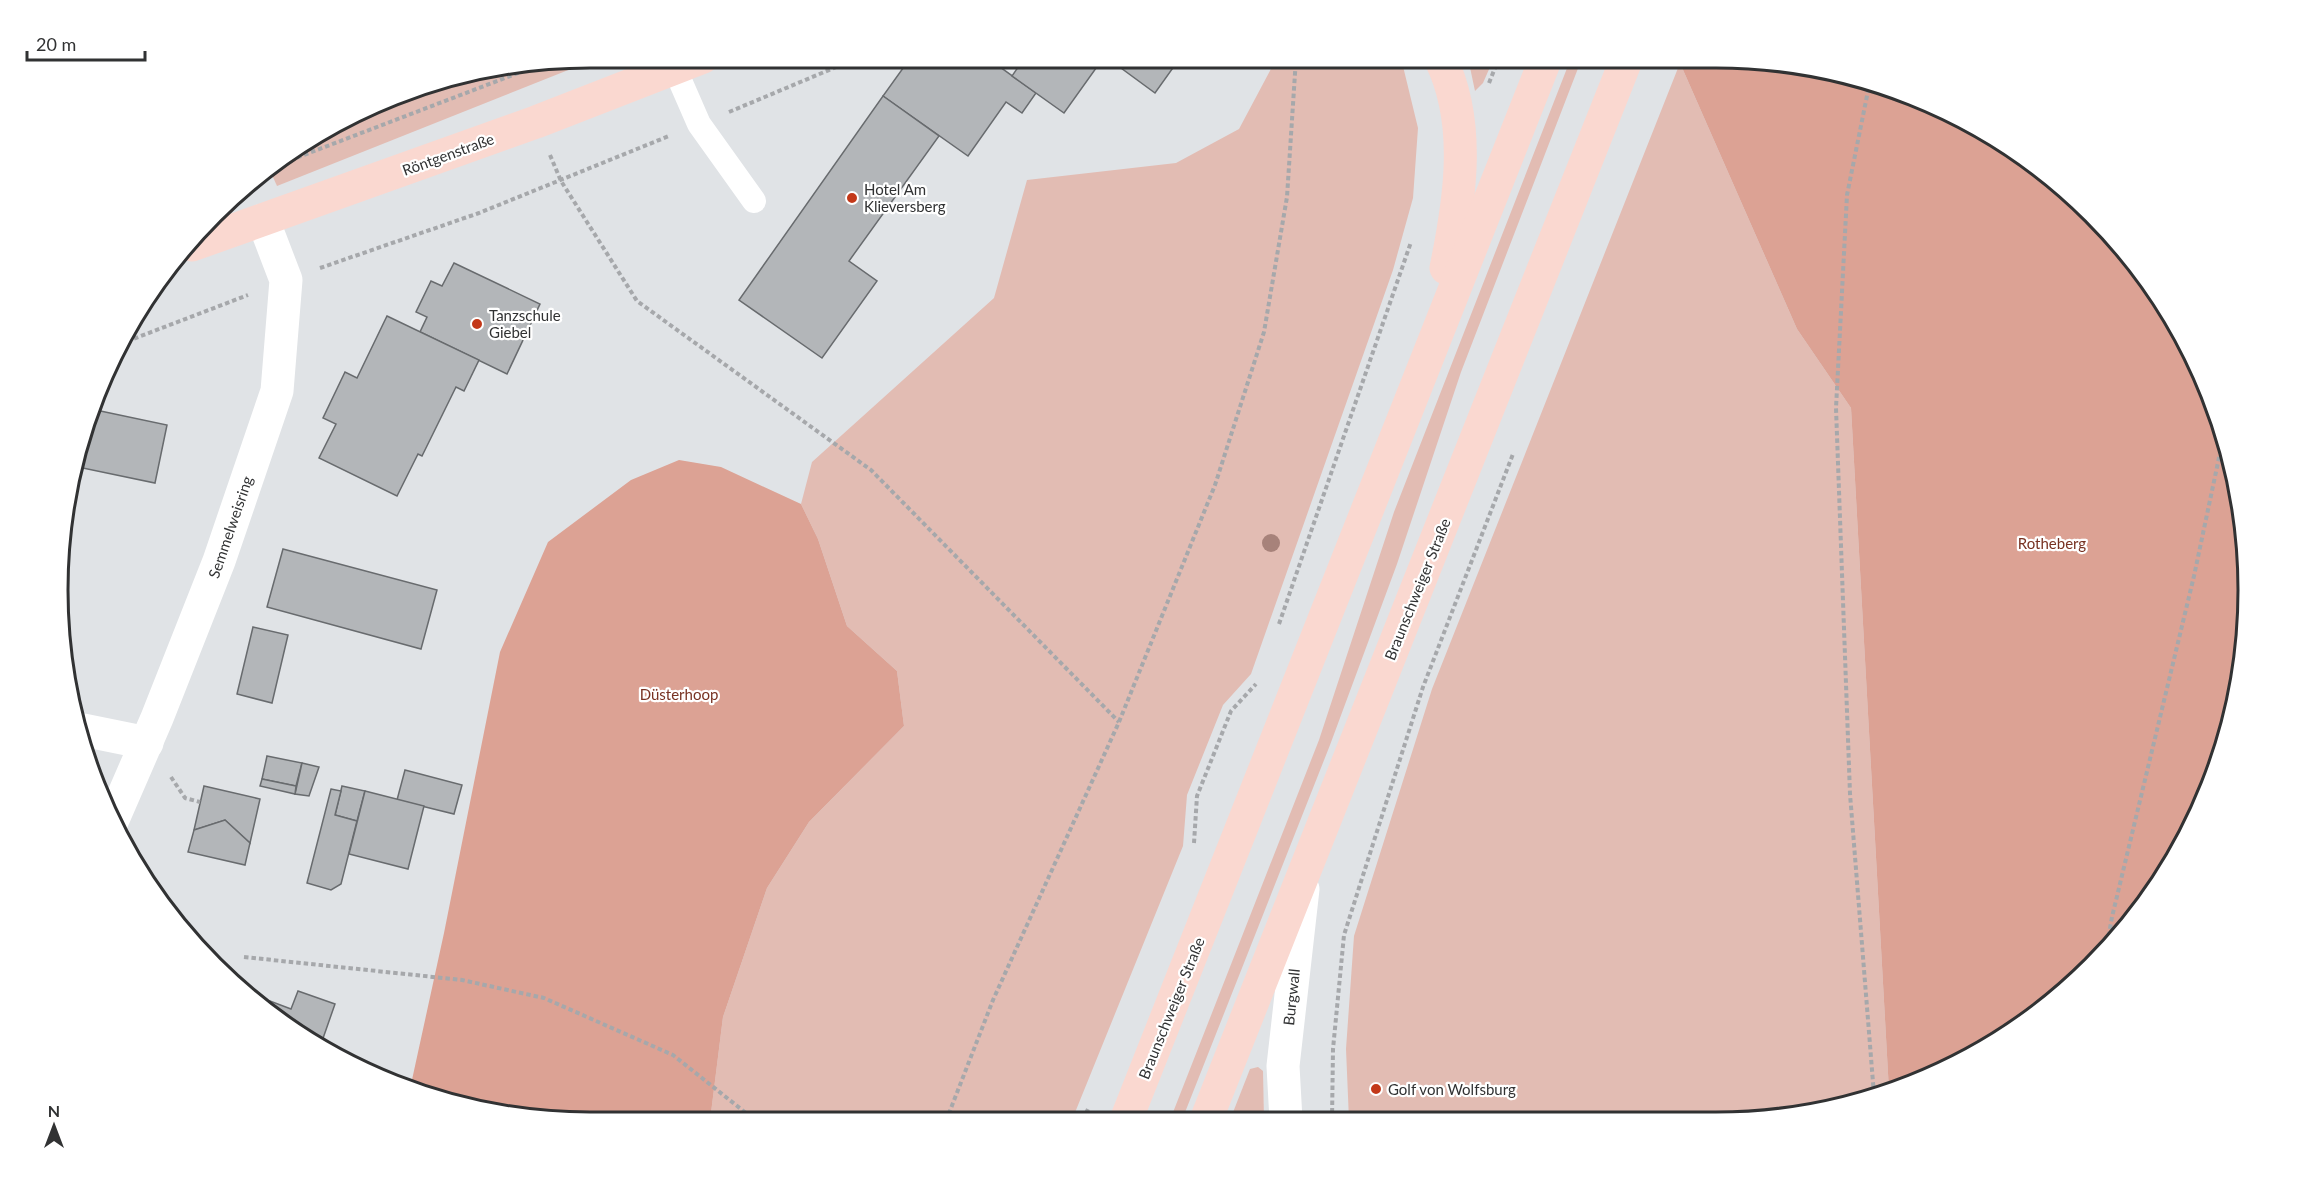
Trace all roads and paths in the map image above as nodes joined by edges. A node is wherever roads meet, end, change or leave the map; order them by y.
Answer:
1 (676, 68) edge
2 (690, 68) edge
3 (834, 68) edge
4 (1295, 68) edge
5 (1444, 68) edge
6 (1542, 68) edge
7 (1623, 68) edge
8 (520, 72) edge
9 (1868, 90) edge
10 (536, 122) junction
11 (699, 124) junction
12 (298, 157) edge
13 (561, 181) junction
14 (754, 201) dead end
15 (263, 220) junction
16 (1412, 239) dead end
17 (200, 242) edge
18 (286, 280) junction
19 (132, 339) edge
20 (1407, 408) junction
21 (1517, 445) dead end
22 (2220, 452) edge
23 (1279, 625) dead end
24 (1259, 681) dead end
25 (1119, 722) junction
26 (87, 731) edge
27 (147, 743) junction
28 (117, 811) edge
29 (1193, 849) dead end
30 (1305, 874) junction
31 (2109, 935) edge
32 (244, 957) dead end
33 (1873, 1088) edge
34 (1091, 1103) dead end
35 (745, 1112) edge
36 (949, 1112) edge
37 (1087, 1112) edge
38 (1129, 1112) edge
39 (1209, 1112) edge
40 (1286, 1112) edge
41 (1332, 1112) edge

1 - 10 main road, Röntgenstraße
2 - 11 lane
3 - 11 path
4 - 25 path
5 - 20 main road
6 - 20 main road, Braunschweiger Straße
7 - 30 main road, Braunschweiger Straße
8 - 12 path
9 - 33 path
10 - 13 path
10 - 15 main road, Röntgenstraße
11 - 13 path
11 - 14 lane
13 - 18 path
13 - 25 path
15 - 17 main road, Röntgenstraße
15 - 18 street, Semmelweisring
16 - 23 path
18 - 19 path
18 - 27 street, Semmelweisring
20 - 38 main road, Braunschweiger Straße
21 - 41 path
22 - 31 path
24 - 29 path
25 - 36 path
26 - 27 street
27 - 28 street, Semmelweisring
30 - 39 main road, Braunschweiger Straße
30 - 40 street, Burgwall
32 - 35 path
34 - 37 path

